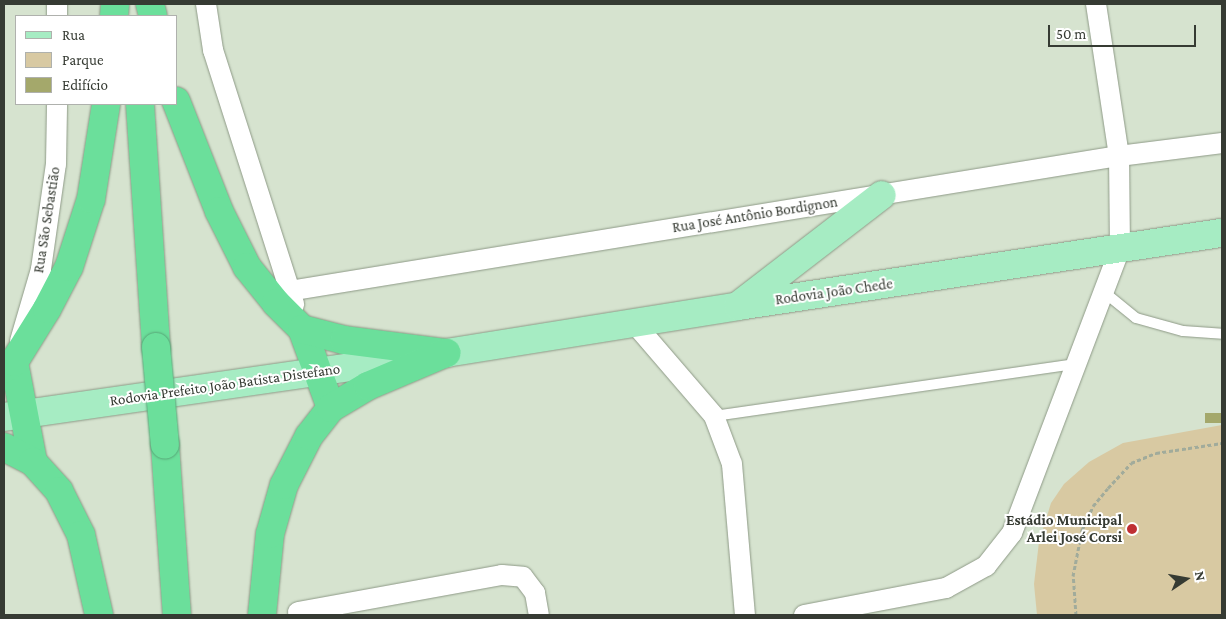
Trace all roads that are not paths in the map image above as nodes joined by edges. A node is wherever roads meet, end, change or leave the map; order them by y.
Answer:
1 (206, 4) edge
2 (1096, 4) edge
3 (57, 105) edge
4 (106, 105) edge
5 (140, 105) edge
6 (178, 105) edge
7 (1222, 143) edge
8 (1119, 156) junction
9 (882, 195) junction
10 (1222, 234) edge
11 (1120, 249) junction
12 (289, 291) junction
13 (1104, 292) junction
14 (738, 306) junction
15 (635, 324) junction
16 (302, 329) junction
17 (1222, 334) edge
18 (446, 354) junction
19 (1076, 364) junction
20 (9, 366) edge
21 (320, 372) junction
22 (332, 408) junction
23 (14, 415) edge
24 (714, 416) junction
25 (4, 446) edge
26 (33, 462) junction
27 (298, 612) dead end
28 (98, 615) edge
29 (177, 615) edge
30 (262, 615) edge
31 (539, 615) edge
32 (745, 615) edge
33 (804, 615) edge

1 - 12 street
2 - 8 street
3 - 20 street, Rua São Sebastião
4 - 20 highway
5 - 29 highway, bridge
6 - 16 highway
7 - 8 street, Rua José Antônio Bordignon
8 - 9 street, Rua José Antônio Bordignon
8 - 11 street
9 - 12 street, Rua José Antônio Bordignon
9 - 14 main road
10 - 11 main road, Rodovia João Chede
11 - 13 street
11 - 14 main road, Rodovia João Chede
12 - 16 street
13 - 17 lane
13 - 19 street
14 - 15 main road, Rodovia João Chede
15 - 18 main road, Rodovia João Chede
15 - 24 street
16 - 18 highway
16 - 21 highway
18 - 21 main road, Rodovia Prefeito João Batista Distefano
18 - 22 highway
19 - 24 lane
19 - 33 street
20 - 23 highway
21 - 22 highway
21 - 23 main road, Rodovia Prefeito João Batista Distefano
22 - 30 highway
23 - 26 highway
24 - 32 street
25 - 26 highway
26 - 28 highway
27 - 31 street

